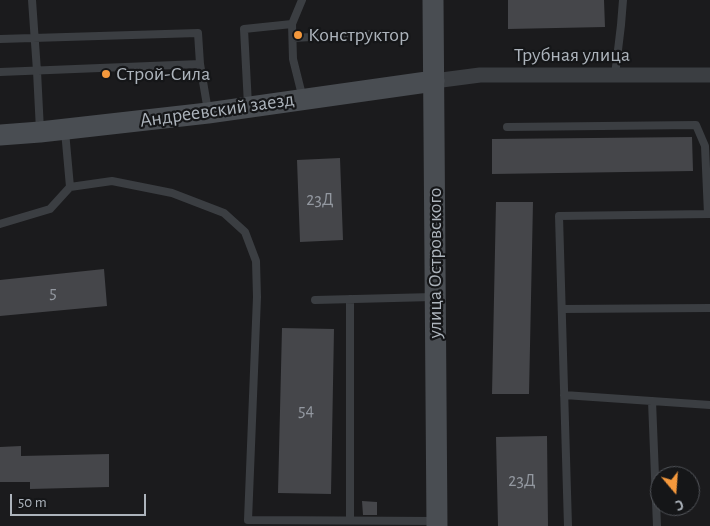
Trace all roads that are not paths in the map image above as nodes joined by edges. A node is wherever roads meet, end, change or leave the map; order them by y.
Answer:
1 (32, 0) edge
2 (302, 0) edge
3 (433, 0) edge
4 (623, 0) edge
5 (292, 24) junction
6 (368, 34) dead end
7 (35, 38) junction
8 (293, 38) junction
9 (0, 39) edge
10 (200, 64) junction
11 (38, 71) junction
12 (0, 72) edge
13 (710, 75) edge
14 (615, 76) junction
15 (434, 81) junction
16 (303, 99) junction
17 (249, 107) junction
18 (208, 112) junction
19 (507, 128) dead end
20 (65, 129) junction
21 (40, 132) junction
22 (0, 135) edge
23 (70, 187) junction
24 (709, 214) edge
25 (0, 224) edge
26 (436, 297) junction
27 (350, 299) junction
28 (315, 300) dead end
29 (710, 308) edge
30 (562, 309) junction
31 (564, 395) junction
32 (652, 401) junction
33 (710, 405) edge
34 (350, 520) junction
35 (334, 523) edge
36 (396, 523) edge
37 (437, 524) edge
38 (568, 526) edge
39 (657, 526) edge

1 - 7 lane
2 - 5 lane
3 - 15 main road, улица Островского
4 - 14 lane
5 - 8 lane
5 - 17 lane
6 - 8 lane
7 - 9 lane
7 - 10 lane
7 - 11 lane
8 - 16 lane
10 - 11 lane
10 - 18 lane
11 - 12 lane
11 - 21 lane
13 - 14 street, Трубная улица
14 - 15 street, Трубная улица
15 - 16 main road, Андреевский заезд
15 - 26 main road, улица Островского
16 - 17 main road, Андреевский заезд
17 - 18 main road, Андреевский заезд
18 - 20 main road, Андреевский заезд
19 - 24 lane
20 - 21 main road, Андреевский заезд
20 - 23 lane
21 - 22 main road, Андреевский заезд
23 - 25 lane
23 - 35 lane
24 - 30 lane
26 - 27 lane
26 - 37 main road, улица Островского
27 - 28 lane
27 - 34 lane
29 - 30 lane
30 - 31 lane
31 - 32 lane
31 - 38 lane
32 - 33 lane
32 - 39 lane
34 - 35 lane
34 - 36 lane
36 - 37 lane

